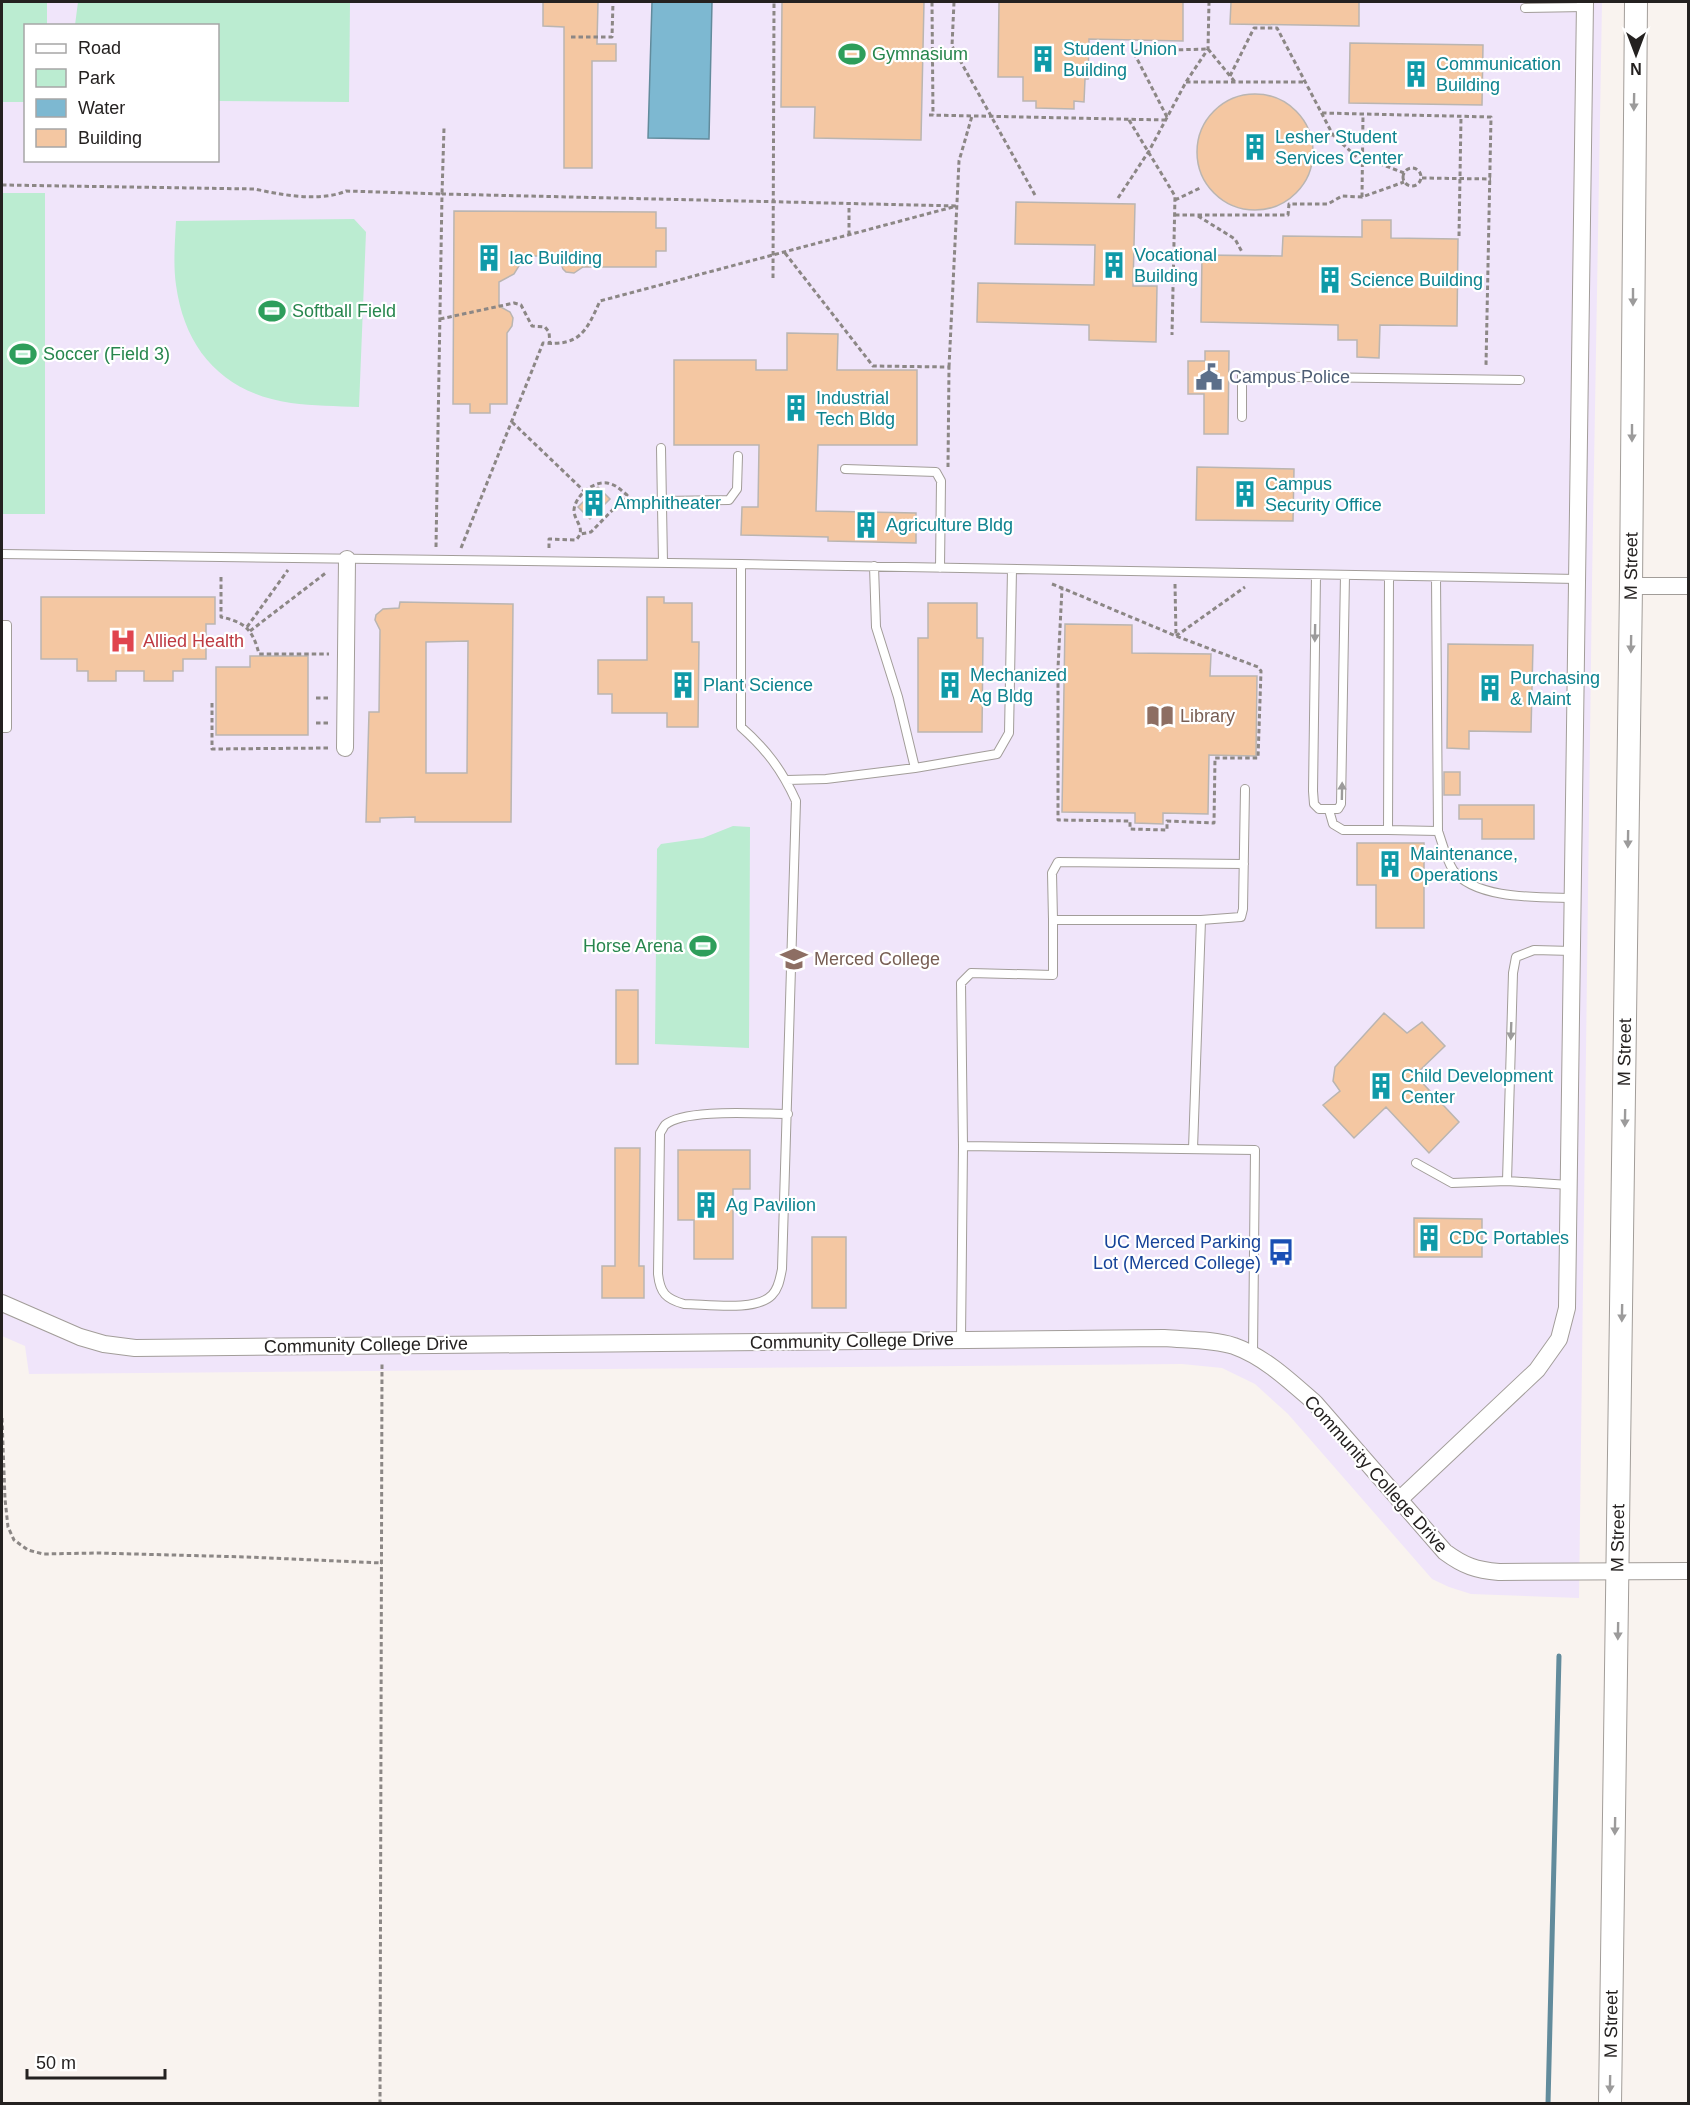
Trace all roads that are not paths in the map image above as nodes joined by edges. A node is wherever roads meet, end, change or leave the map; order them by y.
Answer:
1 (1636, 2) edge
2 (1585, 4) edge
3 (1526, 8) dead end
4 (1520, 380) dead end
5 (1242, 417) dead end
6 (661, 448) dead end
7 (738, 456) dead end
8 (845, 469) dead end
9 (662, 501) junction
10 (2, 554) edge
11 (345, 559) junction
12 (663, 563) junction
13 (741, 564) junction
14 (874, 566) junction
15 (940, 568) junction
16 (1015, 569) junction
17 (1316, 575) junction
18 (1345, 575) junction
19 (1389, 576) junction
20 (1436, 577) junction
21 (1576, 579) junction
22 (1631, 586) junction
23 (1689, 586) edge
24 (2, 625) edge
25 (4, 677) edge
26 (2, 728) edge
27 (345, 748) road end
28 (915, 768) junction
29 (787, 780) junction
30 (1245, 789) dead end
31 (1329, 810) junction
32 (1388, 830) junction
33 (1438, 831) junction
34 (1244, 864) junction
35 (1573, 898) junction
36 (1053, 920) junction
37 (1201, 920) junction
38 (1572, 951) junction
39 (788, 1114) junction
40 (963, 1146) junction
41 (1193, 1149) junction
42 (1416, 1163) dead end
43 (1507, 1181) junction
44 (1569, 1185) junction
45 (2, 1303) edge
46 (961, 1340) junction
47 (1253, 1354) junction
48 (1399, 1500) junction
49 (1689, 1571) edge
50 (1619, 1572) junction
51 (1610, 2103) edge

1 -> 22 street, M Street
2 - 3 lane
2 - 21 street
4 - 5 lane
6 - 9 lane
7 - 9 lane
8 - 15 lane
9 - 12 lane
10 - 11 lane
11 - 12 lane
11 - 27 street
12 - 13 lane
13 - 14 lane
13 - 29 lane
14 - 15 lane
14 - 28 lane
15 - 16 lane
16 - 17 lane
16 - 28 lane
17 - 18 lane
17 -> 31 lane
18 - 19 lane
31 -> 18 lane
19 - 20 lane
19 - 32 lane
20 - 21 lane
20 - 33 lane
21 - 35 street
22 - 23 street
22 -> 50 street, M Street
24 - 25 lane
25 - 26 lane
28 - 29 lane
29 - 39 lane
30 - 34 lane
31 - 32 lane
32 - 33 lane
33 - 35 lane
34 - 36 lane
34 - 37 lane
35 - 38 street
36 - 37 lane
36 - 40 lane
37 - 41 lane
38 -> 43 lane
38 - 44 street
39 - 39 lane
40 - 41 lane
40 - 46 lane
41 - 47 lane
42 - 43 lane
43 - 44 lane
44 - 48 street
45 - 46 street, Community College Drive
46 - 47 street, Community College Drive
47 - 48 street, Community College Drive
48 - 50 street, Community College Drive
49 - 50 street, Community College Drive
50 -> 51 street, M Street

